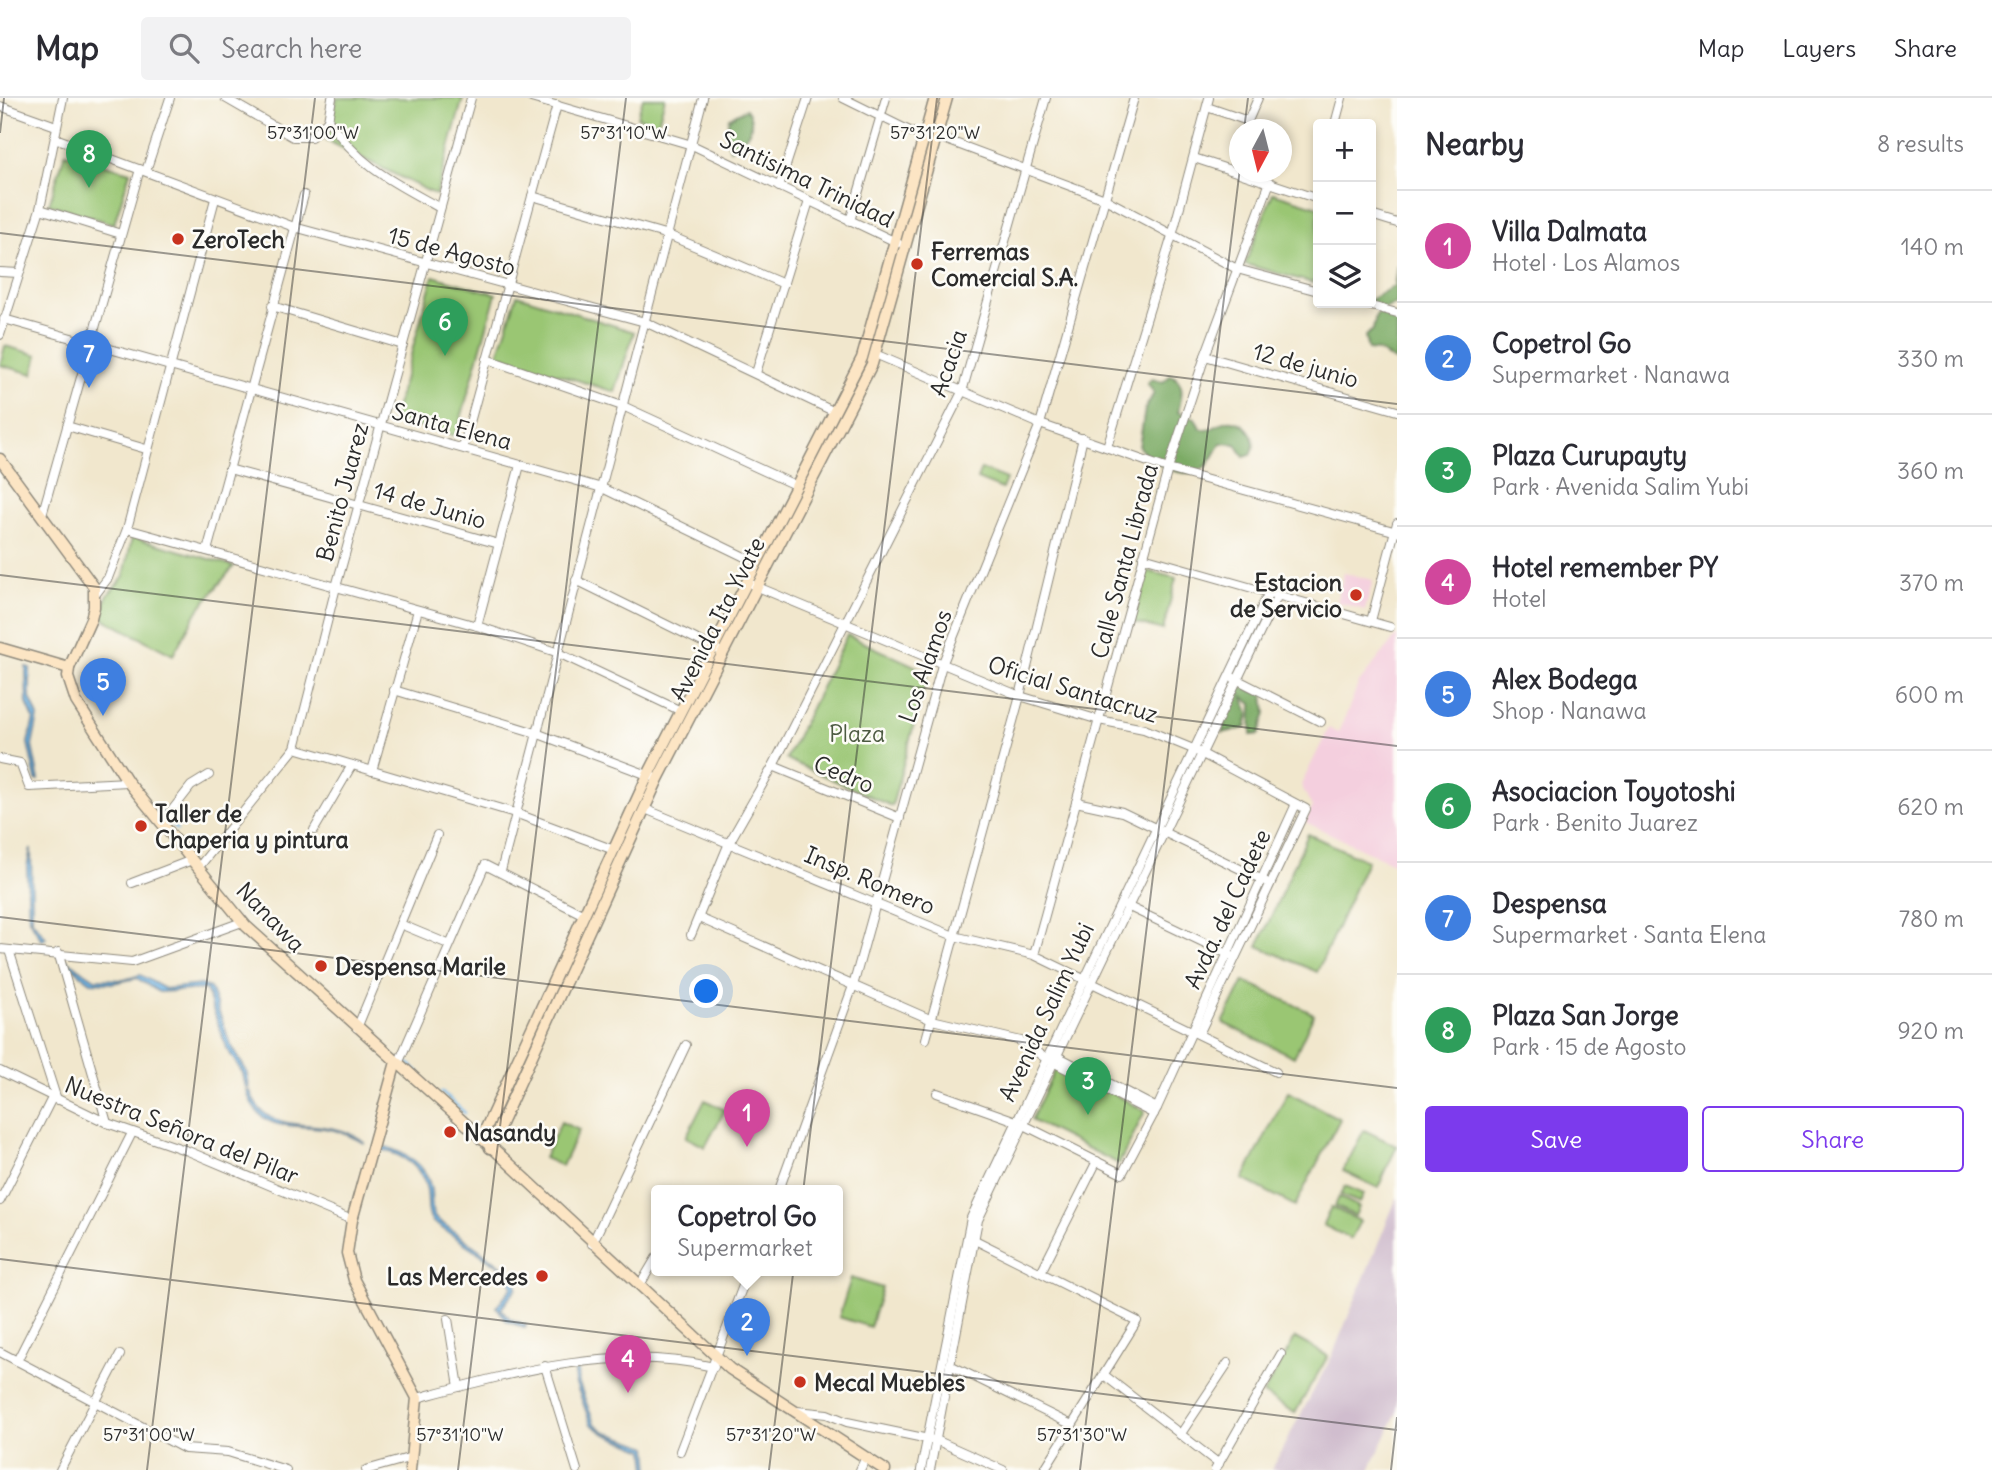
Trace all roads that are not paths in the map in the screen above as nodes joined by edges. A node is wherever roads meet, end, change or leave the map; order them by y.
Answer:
1 (63, 98) edge
2 (170, 98) edge
3 (225, 98) edge
4 (332, 98) edge
5 (471, 98) edge
6 (531, 98) edge
7 (704, 98) edge
8 (808, 98) edge
9 (843, 98) edge
10 (886, 98) edge
11 (935, 98) edge
12 (947, 98) edge
13 (1046, 98) edge
14 (1134, 98) edge
15 (1258, 98) edge
16 (1342, 98) edge
17 (1208, 102) edge
18 (557, 105) junction
19 (0, 106) edge
20 (879, 117) junction
21 (1336, 119) edge
22 (328, 120) junction
23 (57, 126) junction
24 (928, 135) junction
25 (55, 138) junction
26 (692, 145) junction
27 (1194, 158) junction
28 (1026, 167) junction
29 (1229, 169) edge
30 (143, 170) junction
31 (1270, 182) joint
32 (779, 187) junction
33 (304, 195) dead end
34 (1313, 195) edge
35 (532, 196) junction
36 (215, 199) junction
37 (1105, 199) junction
38 (809, 201) junction
39 (440, 208) junction
40 (40, 209) junction
41 (1376, 216) edge
42 (850, 221) junction
43 (1396, 221) edge
44 (295, 227) junction
45 (121, 234) junction
46 (668, 235) junction
47 (1172, 236) junction
48 (900, 244) junction
49 (425, 264) junction
50 (1237, 269) junction
51 (0, 272) edge
52 (19, 274) junction
53 (783, 284) junction
54 (508, 285) junction
55 (1313, 290) edge
56 (272, 306) junction
57 (1376, 307) edge
58 (1397, 313) edge
59 (4, 319) junction
60 (645, 322) junction
61 (0, 335) edge
62 (90, 344) junction
63 (402, 345) junction
64 (875, 354) junction
65 (1205, 356) junction
66 (487, 359) junction
67 (170, 367) junction
68 (756, 373) junction
69 (861, 373) junction
70 (250, 390) junction
71 (962, 392) junction
72 (625, 407) junction
73 (835, 411) junction
74 (1397, 411) edge
75 (1040, 424) junction
76 (67, 426) junction
77 (380, 426) junction
78 (1083, 438) junction
79 (1107, 447) junction
80 (463, 448) junction
81 (146, 449) junction
82 (0, 459) edge
83 (520, 465) junction
84 (229, 469) junction
85 (1168, 469) junction
86 (797, 486) junction
87 (602, 488) junction
88 (358, 505) junction
89 (42, 515) junction
90 (785, 520) junction
91 (127, 529) junction
92 (1396, 529) edge
93 (499, 544) junction
94 (207, 551) junction
95 (1143, 557) junction
96 (757, 563) junction
97 (576, 580) junction
98 (752, 584) junction
99 (336, 587) junction
100 (1274, 593) junction
101 (95, 595) junction
102 (418, 610) junction
103 (1371, 621) junction
104 (844, 624) junction
105 (477, 626) junction
106 (1390, 627) dead end
107 (0, 648) edge
108 (719, 650) junction
109 (556, 652) junction
110 (942, 665) junction
111 (69, 668) junction
112 (1228, 675) junction
113 (1237, 680) junction
114 (394, 690) junction
115 (1020, 696) junction
116 (681, 711) junction
117 (1099, 720) junction
118 (1321, 722) dead end
119 (536, 733) junction
120 (295, 748) junction
121 (1197, 751) junction
122 (0, 759) edge
123 (352, 765) junction
124 (773, 766) junction
125 (372, 771) junction
126 (209, 775) dead end
127 (653, 777) junction
128 (128, 782) junction
129 (1076, 803) junction
130 (1296, 804) junction
131 (645, 809) junction
132 (515, 813) junction
133 (900, 818) junction
134 (162, 823) junction
135 (1160, 829) junction
136 (314, 830) dead end
137 (437, 835) dead end
138 (729, 843) junction
139 (614, 850) junction
140 (195, 864) junction
141 (501, 871) junction
142 (1267, 882) junction
143 (132, 883) dead end
144 (596, 901) junction
145 (1119, 902) junction
146 (877, 904) junction
147 (1128, 907) junction
148 (584, 915) junction
149 (699, 918) junction
150 (242, 922) junction
151 (400, 924) junction
152 (691, 935) dead end
153 (954, 936) junction
154 (448, 944) junction
155 (4, 949) edge
156 (58, 952) junction
157 (1034, 956) junction
158 (1231, 956) junction
159 (1083, 977) junction
160 (1092, 981) junction
161 (853, 986) junction
162 (932, 1020) junction
163 (542, 1021) junction
164 (358, 1028) junction
165 (1195, 1032) junction
166 (926, 1039) dead end
167 (686, 1045) dead end
168 (1044, 1053) junction
169 (1056, 1059) junction
170 (397, 1063) junction
171 (0, 1071) edge
172 (1276, 1072) dead end
173 (937, 1093) dead end
174 (55, 1099) junction
175 (1155, 1111) junction
176 (1019, 1122) junction
177 (107, 1123) junction
178 (132, 1133) junction
179 (481, 1139) junction
180 (491, 1149) junction
181 (1097, 1161) junction
182 (781, 1185) edge
183 (0, 1201) edge
184 (352, 1220) junction
185 (970, 1237) junction
186 (592, 1244) junction
187 (651, 1266) edge
188 (1041, 1272) junction
189 (747, 1276) edge
190 (640, 1284) junction
191 (448, 1319) dead end
192 (0, 1352) edge
193 (1280, 1354) dead end
194 (120, 1355) dead end
195 (17, 1361) junction
196 (715, 1362) junction
197 (1228, 1363) dead end
198 (950, 1365) junction
199 (545, 1366) junction
200 (1104, 1375) junction
201 (459, 1387) junction
202 (417, 1398) junction
203 (98, 1404) junction
204 (797, 1411) junction
205 (847, 1422) junction
206 (1072, 1425) junction
207 (826, 1431) junction
208 (1180, 1435) junction
209 (933, 1440) junction
210 (680, 1451) dead end
211 (412, 1457) junction
212 (863, 1463) edge
213 (1217, 1467) edge
214 (60, 1470) edge
215 (286, 1470) edge
216 (366, 1470) edge
217 (410, 1470) edge
218 (577, 1470) edge
219 (873, 1470) edge
220 (885, 1470) edge
221 (921, 1470) edge
222 (930, 1470) edge
223 (1003, 1470) edge
224 (1044, 1470) edge

1 - 23 street
2 - 30 street
3 - 22 street
4 - 22 street
5 - 39 street, Benito Juarez
6 - 18 street, Santisima Trinidad
7 - 26 street
8 - 32 street
9 - 20 street
10 - 20 street
11 - 24 street, Avenida Ita Yvate
12 - 24 street, Avenida Ita Yvate
13 - 28 street, Acacia
14 - 37 street, Los Alamos
15 - 17 street
16 - 21 street
17 - 27 street
18 - 26 street, Santisima Trinidad
18 - 35 street
19 - 23 street
20 - 24 street
20 - 42 street
22 - 39 street
23 - 25 street
24 - 28 street
24 - 48 street, Avenida Ita Yvate
25 - 30 street, 15 de Agosto
25 - 40 street
26 - 32 street, Santisima Trinidad
26 - 46 street
27 - 29 street
27 - 47 street
28 - 37 street
28 - 71 street, Acacia
30 - 36 street, 15 de Agosto
30 - 45 street
31 - 34 street
31 - 50 street, Calle Santa Librada
32 - 38 street, Santisima Trinidad
33 - 44 street
35 - 46 street
35 - 54 street
36 - 44 street, 15 de Agosto
36 - 67 street
37 - 47 street
37 - 75 street, Los Alamos
38 - 42 street, Santisima Trinidad
38 - 53 street
39 - 49 street, Benito Juarez
40 - 45 street
40 - 52 street
41 - 43 street
42 - 48 street, Santisima Trinidad
44 - 49 street, 15 de Agosto
44 - 56 street
45 - 62 street
46 - 53 street
46 - 60 street
47 - 50 street
47 - 79 street
48 - 64 street, Avenida Ita Yvate
48 - 69 street, Avenida Ita Yvate
49 - 54 street, 15 de Agosto
49 - 63 street, Benito Juarez
50 - 55 street
50 - 65 street, Calle Santa Librada
51 - 52 street
52 - 59 street
53 - 68 street
54 - 60 street, 15 de Agosto
54 - 66 street
56 - 63 street
56 - 70 street
57 - 58 street
59 - 61 street
59 - 62 street, Santa Elena
60 - 68 street, 15 de Agosto
60 - 72 street
62 - 67 street, Santa Elena
62 - 76 street
63 - 77 street, Benito Juarez
64 - 69 street, Avenida Ita Yvate
64 - 71 street
65 - 74 street, 12 de junio
65 - 85 street, Calle Santa Librada
66 - 72 street
66 - 80 street
67 - 70 street, Santa Elena
67 - 81 street
68 - 73 street, 15 de Agosto
69 - 73 street, Avenida Ita Yvate
69 - 90 street, Avenida Ita Yvate
70 - 77 street, Santa Elena
70 - 84 street
71 - 75 street
71 - 104 street, Acacia
72 - 86 street
72 - 87 street
73 - 86 street, Avenida Ita Yvate
75 - 78 street
75 - 110 street, Los Alamos
76 - 81 street
76 - 89 street
77 - 80 street, Santa Elena
77 - 88 street, Benito Juarez
78 - 79 street
78 - 115 street
79 - 85 street
80 - 83 street, Santa Elena
81 - 91 street
82 - 89 street
83 - 87 street, Santa Elena
83 - 93 street
84 - 88 street, 14 de Junio
84 - 94 street
85 - 92 street
85 - 95 street, Calle Santa Librada
86 - 90 street, Avenida Ita Yvate
87 - 96 street, Santa Elena
87 - 97 street
88 - 93 street, 14 de Junio
88 - 99 street, Benito Juarez
89 - 101 street
90 - 96 street, Avenida Ita Yvate
90 - 98 street, Avenida Ita Yvate
91 - 94 street
91 - 101 street
92 - 103 street
93 - 105 street
94 - 99 street
95 - 100 street
95 - 117 street, Calle Santa Librada
96 - 98 street, Avenida Ita Yvate
97 - 108 street
97 - 109 street
98 - 104 street, Oficial Santacruz
98 - 108 street, Avenida Ita Yvate
99 - 102 street
99 - 120 street, Benito Juarez
100 - 103 street
100 - 112 street, Avenida Salim Yubi
100 - 113 street, Avenida Salim Yubi
101 - 111 street
102 - 105 street
102 - 114 street
103 - 106 street
104 - 110 street, Oficial Santacruz
104 - 124 street, Acacia
105 - 109 street
107 - 111 street
108 - 116 street, Avenida Ita Yvate
108 - 127 street, Avenida Ita Yvate
109 - 116 street
109 - 119 street
110 - 115 street, Oficial Santacruz
110 - 133 street, Los Alamos
111 - 128 street, Nanawa
112 - 113 street
112 - 121 street, Avenida Salim Yubi
113 - 118 street
113 - 121 street, Avenida Salim Yubi
114 - 119 street
114 - 125 street
115 - 117 street, Oficial Santacruz
115 - 153 street
116 - 127 street, Avenida Ita Yvate
117 - 121 street, Oficial Santacruz
117 - 129 street, Calle Santa Librada
119 - 127 street
119 - 132 street
120 - 123 street
120 - 140 street, Benito Juarez
121 - 130 street, Oficial Santacruz
121 - 135 street, Avenida Salim Yubi
122 - 128 street
123 - 125 street
123 - 136 street
124 - 133 street, Cedro
124 - 138 street, Acacia
125 - 132 street
126 - 134 street
127 - 131 street, Avenida Ita Yvate
127 - 139 street, Avenida Ita Yvate
128 - 134 street, Nanawa
129 - 135 street
129 - 157 street, Calle Santa Librada
130 - 142 street, Avda. del Cadete
130 - 142 street, Oficial Santacruz
131 - 138 street, Insp. Romero
131 - 144 street, Avenida Ita Yvate
132 - 139 street
132 - 141 street
133 - 146 street, Los Alamos
134 - 140 street, Nanawa
135 - 142 street
135 - 145 street, Avenida Salim Yubi
135 - 147 street, Avenida Salim Yubi
137 - 151 street
138 - 146 street, Insp. Romero
138 - 149 street, Acacia
139 - 144 street, Avenida Ita Yvate
140 - 143 street
140 - 150 street, Nanawa
141 - 148 street
141 - 154 street
142 - 158 street, Avda. del Cadete
144 - 148 street, Avenida Ita Yvate
144 - 163 street, Avenida Ita Yvate
145 - 147 street
145 - 159 street, Avenida Salim Yubi
146 - 153 street, Insp. Romero
146 - 161 street, Los Alamos
147 - 158 street
147 - 160 street, Avenida Salim Yubi
148 - 163 street, Avenida Ita Yvate
149 - 152 street, Acacia
149 - 161 street
150 - 156 street
150 - 164 street, Nanawa
151 - 154 street
151 - 164 street
153 - 157 street, Insp. Romero
153 - 162 street
154 - 170 street
155 - 156 street
155 - 174 street
156 - 177 street
157 - 159 street, Insp. Romero
158 - 165 street, Avda. del Cadete
159 - 160 street, Insp. Romero
159 - 168 street, Avenida Salim Yubi
160 - 165 street, Insp. Romero
160 - 169 street, Avenida Salim Yubi
161 - 162 street
161 - 182 street, Los Alamos
162 - 166 street
162 - 168 street
163 - 179 street, Avenida Ita Yvate
163 - 180 street, Avenida Ita Yvate
164 - 170 street, Nanawa
165 - 172 street, Insp. Romero
165 - 175 street, Avda. del Cadete
167 - 186 street
168 - 169 street
168 - 176 street, Avenida Salim Yubi
169 - 175 street
169 - 176 street, Avenida Salim Yubi
170 - 179 street, Nanawa
170 - 184 street
171 - 174 street, Nuestra Señora del Pilar
173 - 176 street
174 - 177 street, Nuestra Señora del Pilar
174 - 183 street
175 - 181 street, Avda. del Cadete
176 - 181 street
176 - 185 street, Avenida Salim Yubi
177 - 178 street, Nuestra Señora del Pilar
178 - 184 street, Nuestra Señora del Pilar
178 - 195 street
179 - 180 street, Nanawa
180 - 186 street, Nanawa
181 - 188 street
184 - 202 street
185 - 188 street
185 - 198 street, Avenida Salim Yubi
185 - 209 street, Avenida Salim Yubi
186 - 190 street, Nanawa
186 - 196 street, Nanawa
187 - 190 street
188 - 200 street
189 - 196 street
190 - 196 street, Nanawa
191 - 201 street
192 - 195 street
193 - 213 street
194 - 203 street
195 - 203 street
196 - 199 street
196 - 204 street, Nanawa
196 - 210 street
196 - 212 street, Nanawa
197 - 208 street
198 - 206 street
198 - 209 street, Avenida Salim Yubi
199 - 201 street
199 - 218 street
200 - 206 street
200 - 208 street
201 - 202 street
202 - 211 street
203 - 214 street
203 - 215 street
204 - 205 street
204 - 207 street, Nanawa
205 - 207 street
205 - 209 street
206 - 224 street
207 - 212 street, Nanawa
208 - 213 street
209 - 221 street, Avenida Salim Yubi
209 - 222 street, Avenida Salim Yubi
209 - 223 street
211 - 216 street
211 - 217 street
212 - 219 street, Nanawa
212 - 220 street, Nanawa

